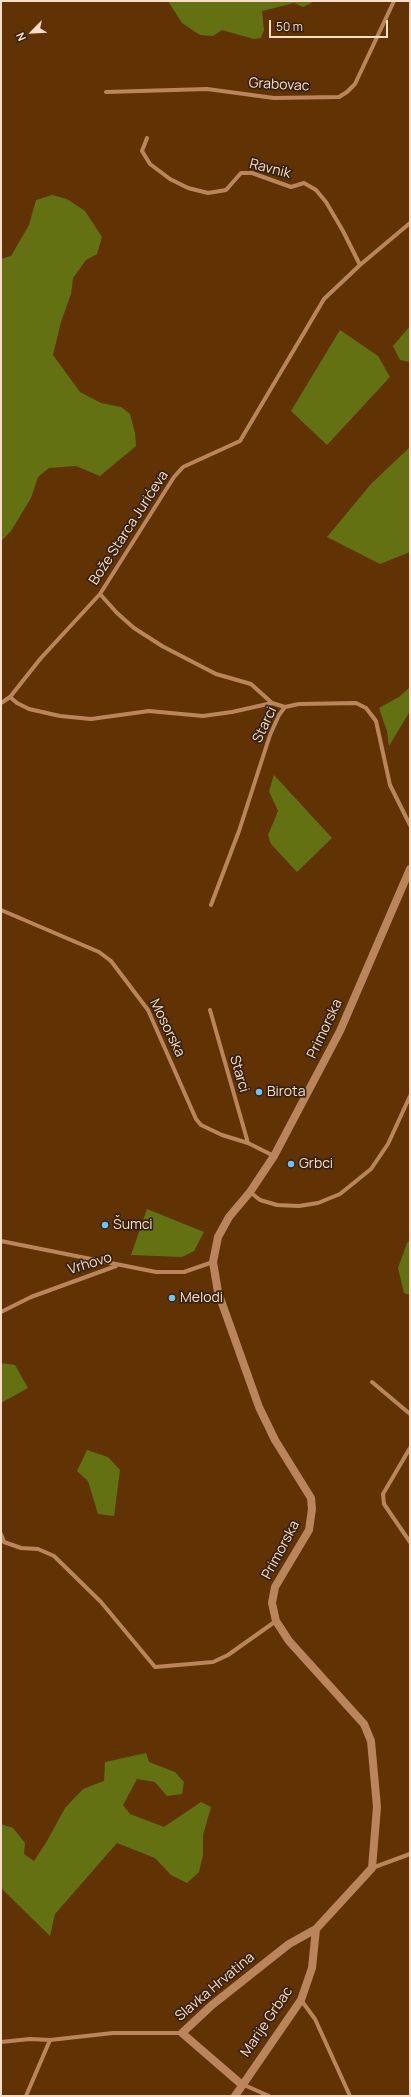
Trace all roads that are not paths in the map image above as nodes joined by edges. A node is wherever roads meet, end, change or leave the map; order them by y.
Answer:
1 (394, 1) edge
2 (106, 92) dead end
3 (147, 138) dead end
4 (410, 223) edge
5 (360, 265) junction
6 (100, 594) junction
7 (10, 697) junction
8 (272, 702) junction
9 (1, 703) edge
10 (285, 707) junction
11 (410, 825) edge
12 (410, 869) edge
13 (408, 881) edge
14 (211, 905) dead end
15 (1, 910) edge
16 (210, 1010) dead end
17 (410, 1096) edge
18 (248, 1143) junction
19 (274, 1156) junction
20 (250, 1192) junction
21 (1, 1241) edge
22 (213, 1262) junction
23 (116, 1266) junction
24 (1, 1312) edge
25 (372, 1382) dead end
26 (410, 1414) edge
27 (410, 1448) edge
28 (1, 1534) edge
29 (410, 1542) edge
30 (276, 1621) junction
31 (410, 1854) edge
32 (372, 1868) junction
33 (316, 1929) junction
34 (301, 2000) junction
35 (182, 2033) junction
36 (50, 2040) junction
37 (1, 2042) edge
38 (241, 2084) junction
39 (26, 2096) edge
40 (235, 2096) edge
41 (269, 2096) edge
42 (350, 2096) edge

1 - 2 street, Grabovac
3 - 5 street, Ravnik
4 - 5 street, Bože Starca Jurićeva
5 - 6 street, Bože Starca Jurićeva
6 - 7 street, Bože Starca Jurićeva
6 - 8 street, Starci
7 - 8 street
7 - 9 street, Bože Starca Jurićeva
8 - 10 street
10 - 11 street, Starci
10 - 14 street, Starci
12 - 13 street, Primorska
13 - 19 street, Primorska
15 - 18 street, Mosorska
16 - 18 street, Starci
17 - 20 street
18 - 19 street, Mosorska
19 - 20 street, Primorska
20 - 22 street, Primorska
21 - 23 street
22 - 23 street, Vrhovo
22 - 30 street, Primorska
23 - 24 street, Vrhovo
25 - 26 street
27 - 29 street
28 - 30 street
30 - 32 street, Primorska
31 - 32 street
32 - 33 street
33 - 34 street, Marije Grbac
33 - 35 street, Slavka Hrvatina
34 - 38 street, Marije Grbac
34 - 42 street
35 - 36 street, Slavka Hrvatina
35 - 38 street
36 - 37 street, Slavka Hrvatina
36 - 39 street
38 - 40 street, Marije Grbac
38 - 41 street

